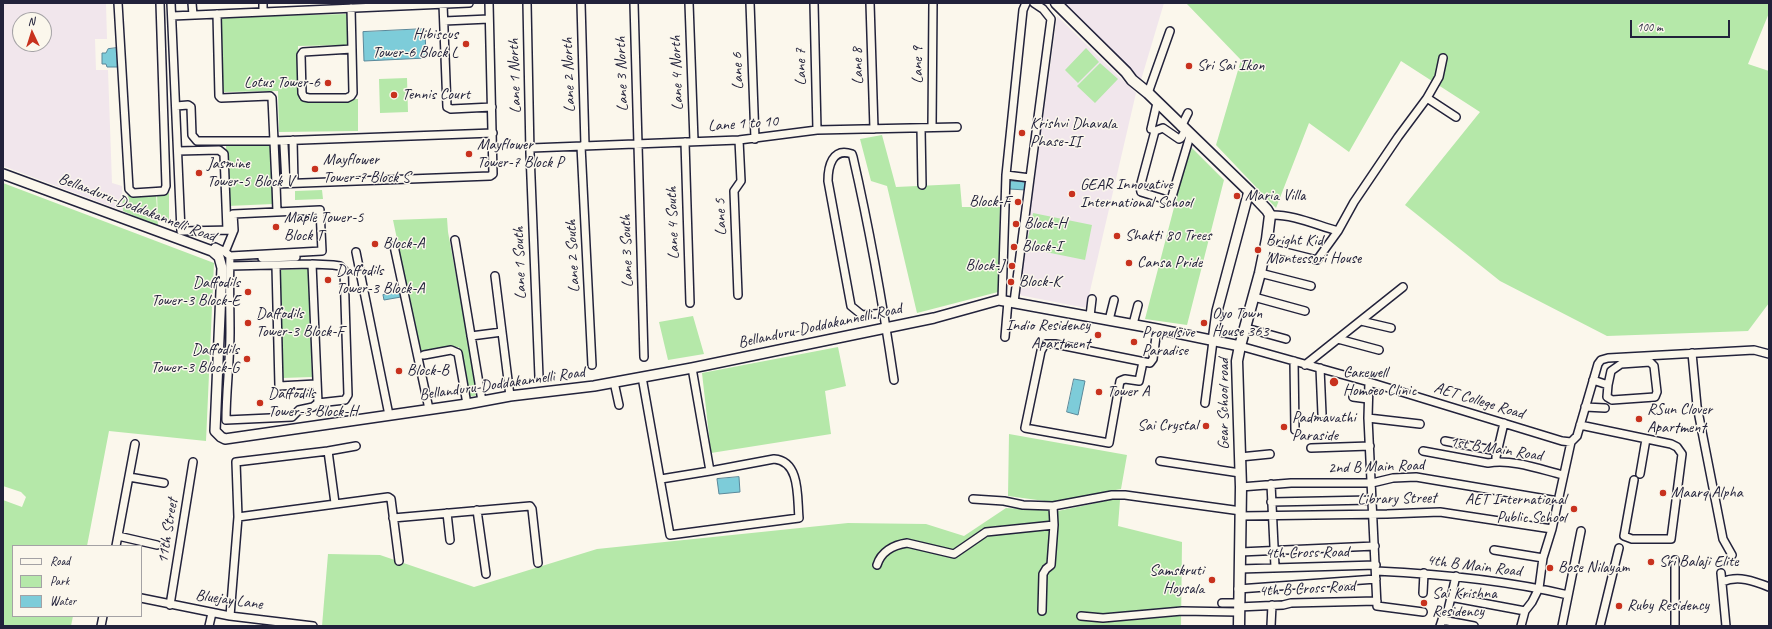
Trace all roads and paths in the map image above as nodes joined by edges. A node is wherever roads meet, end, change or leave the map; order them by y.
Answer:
1 (118, 3) edge
2 (160, 3) edge
3 (171, 3) edge
4 (192, 3) edge
5 (263, 3) edge
6 (290, 3) edge
7 (469, 3) edge
8 (489, 3) edge
9 (527, 3) edge
10 (581, 3) edge
11 (634, 3) edge
12 (689, 3) edge
13 (750, 3) edge
14 (814, 3) edge
15 (870, 3) edge
16 (933, 3) edge
17 (1026, 3) edge
18 (1056, 3) edge
19 (443, 4) junction
20 (1042, 4) edge
21 (379, 5) edge
22 (399, 5) edge
23 (351, 8) junction
24 (291, 11) junction
25 (263, 12) junction
26 (217, 14) junction
27 (193, 15) junction
28 (172, 16) junction
29 (489, 19) junction
30 (444, 21) junction
31 (1170, 31) dead end
32 (352, 48) junction
33 (1443, 58) dead end
34 (1129, 78) junction
35 (1148, 93) junction
36 (1427, 98) junction
37 (1162, 104) junction
38 (176, 106) junction
39 (492, 108) junction
40 (1188, 114) dead end
41 (1456, 117) dead end
42 (932, 127) junction
43 (957, 127) dead end
44 (874, 128) junction
45 (921, 128) junction
46 (1151, 129) dead end
47 (817, 130) junction
48 (1186, 131) junction
49 (493, 133) junction
50 (755, 139) junction
51 (293, 140) junction
52 (739, 140) junction
53 (274, 141) junction
54 (694, 141) junction
55 (685, 142) junction
56 (639, 144) junction
57 (284, 145) dead end
58 (583, 146) junction
59 (531, 148) junction
60 (178, 151) junction
61 (3, 174) edge
62 (1006, 176) junction
63 (1030, 178) junction
64 (294, 183) junction
65 (276, 184) junction
66 (286, 184) junction
67 (922, 185) dead end
68 (1249, 191) junction
69 (277, 212) junction
70 (1270, 214) junction
71 (230, 230) junction
72 (1338, 231) junction
73 (455, 240) dead end
74 (394, 246) dead end
75 (1265, 247) junction
76 (212, 251) junction
77 (356, 252) dead end
78 (228, 254) junction
79 (256, 254) junction
80 (296, 257) dead end
81 (312, 264) junction
82 (230, 266) junction
83 (276, 266) junction
84 (1260, 273) junction
85 (494, 276) dead end
86 (1311, 286) dead end
87 (1403, 287) dead end
88 (738, 295) dead end
89 (1254, 297) junction
90 (1092, 299) dead end
91 (1114, 300) dead end
92 (1008, 301) junction
93 (690, 303) dead end
94 (1138, 305) dead end
95 (1305, 311) dead end
96 (884, 313) junction
97 (1090, 316) junction
98 (1109, 320) junction
99 (1360, 321) junction
100 (1133, 324) junction
101 (887, 328) junction
102 (1246, 328) junction
103 (1391, 328) dead end
104 (1158, 329) junction
105 (502, 332) junction
106 (471, 336) junction
107 (1005, 337) dead end
108 (1286, 339) dead end
109 (1338, 339) junction
110 (1213, 341) junction
111 (1240, 346) junction
112 (1379, 350) dead end
113 (1692, 353) junction
114 (1769, 354) edge
115 (424, 355) dead end
116 (644, 357) dead end
117 (1294, 361) junction
118 (1143, 362) junction
119 (1305, 365) junction
120 (592, 366) dead end
121 (692, 368) junction
122 (1320, 368) junction
123 (538, 377) dead end
124 (642, 377) junction
125 (894, 380) dead end
126 (1594, 380) junction
127 (614, 382) junction
128 (1369, 382) junction
129 (316, 384) junction
130 (1608, 385) junction
131 (510, 396) junction
132 (1353, 397) dead end
133 (1368, 399) junction
134 (482, 401) junction
135 (318, 403) junction
136 (1205, 403) dead end
137 (467, 404) junction
138 (619, 405) dead end
139 (1585, 407) junction
140 (1605, 408) dead end
141 (429, 409) junction
142 (1322, 414) dead end
143 (389, 415) junction
144 (1368, 418) junction
145 (1504, 423) junction
146 (1420, 424) dead end
147 (1580, 425) junction
148 (1295, 430) dead end
149 (1646, 439) junction
150 (1445, 441) dead end
151 (1571, 442) junction
152 (135, 444) dead end
153 (356, 446) dead end
154 (1370, 446) junction
155 (1311, 448) dead end
156 (328, 451) junction
157 (1423, 451) dead end
158 (1497, 451) junction
159 (1270, 454) dead end
160 (1240, 457) junction
161 (1160, 461) dead end
162 (193, 462) dead end
163 (1496, 462) junction
164 (710, 471) junction
165 (1240, 473) junction
166 (1640, 474) dead end
167 (1563, 475) junction
168 (129, 477) junction
169 (661, 479) junction
170 (1634, 480) dead end
171 (164, 483) dead end
172 (1372, 483) junction
173 (1271, 484) junction
174 (1241, 487) junction
175 (973, 499) dead end
176 (1372, 500) junction
177 (1271, 502) junction
178 (1558, 502) junction
179 (335, 503) junction
180 (1054, 506) junction
181 (477, 510) junction
182 (447, 513) junction
183 (1241, 514) junction
184 (1373, 514) junction
185 (1272, 515) junction
186 (238, 517) junction
187 (393, 518) junction
188 (1054, 525) junction
189 (1552, 529) junction
190 (1581, 531) dead end
191 (118, 536) junction
192 (450, 540) dead end
193 (116, 545) edge
194 (157, 545) dead end
195 (1375, 546) junction
196 (1619, 548) dead end
197 (1494, 550) dead end
198 (1274, 551) junction
199 (1240, 552) junction
200 (1732, 555) dead end
201 (1543, 558) junction
202 (399, 561) dead end
203 (1673, 562) dead end
204 (538, 564) dead end
205 (877, 565) dead end
206 (1275, 567) junction
207 (1239, 569) junction
208 (1376, 572) junction
209 (1424, 573) junction
210 (1721, 573) dead end
211 (486, 574) dead end
212 (1456, 576) junction
213 (1722, 582) junction
214 (1769, 587) edge
215 (1539, 588) junction
216 (1238, 589) junction
217 (1423, 593) dead end
218 (1568, 595) junction
219 (1450, 597) junction
220 (142, 598) edge
221 (1377, 601) junction
222 (1222, 603) dead end
223 (170, 605) junction
224 (1272, 605) junction
225 (1238, 608) junction
226 (1042, 611) dead end
227 (1525, 611) junction
228 (1423, 612) dead end
229 (212, 613) junction
230 (230, 616) junction
231 (1081, 616) dead end
232 (262, 622) edge
233 (1441, 623) edge
234 (209, 626) edge
235 (313, 626) edge
236 (1239, 626) edge
237 (1271, 626) edge
238 (1474, 626) edge
239 (1521, 626) edge
240 (1562, 626) edge
241 (1600, 626) edge
242 (1675, 626) edge
243 (1726, 626) edge

1 - 2 street
3 - 28 street
4 - 27 street
5 - 25 street
6 - 24 street
7 - 19 street
8 - 29 street
9 - 59 street, Lane 1 North
10 - 58 street, Lane 2 North
11 - 56 street, Lane 3 North
12 - 54 street, Lane 4 North
13 - 50 street, Lane 6
14 - 47 street, Lane 7
15 - 44 street, Lane 8
16 - 42 street, Lane 9
17 - 62 street
18 - 34 main road
19 - 22 street
19 - 30 street
20 - 34 main road
20 - 63 street
21 - 22 street
21 - 23 street
23 - 24 street
23 - 32 street
24 - 25 street
25 - 26 street
26 - 27 street
26 - 53 street
27 - 28 street
28 - 38 street
29 - 30 street
29 - 39 street
30 - 39 street
31 - 35 street
32 - 32 street
33 - 36 street
34 - 35 main road
35 - 37 main road
36 - 41 street
36 - 72 street
37 - 46 street
37 - 48 main road
38 - 53 street
38 - 60 street
39 - 49 street
40 - 48 street
42 - 43 street, Lane 1 to 10
42 - 45 street, Lane 1 to 10
44 - 45 street, Lane 1 to 10
44 - 47 street, Lane 1 to 10
45 - 67 street
47 - 50 street, Lane 1 to 10
48 - 48 street
48 - 68 main road
49 - 51 street
49 - 64 street
50 - 52 street, Lane 1 to 10
51 - 53 street
51 - 64 street
52 - 54 street, Lane 1 to 10
52 - 88 street, Lane 5
53 - 65 street
54 - 55 street, Lane 1 to 10
55 - 56 street, Lane 1 to 10
55 - 93 street, Lane 4 South
56 - 58 street, Lane 1 to 10
56 - 116 street, Lane 3 South
57 - 66 street
58 - 59 street, Lane 1 to 10
58 - 120 street, Lane 2 South
59 - 123 street, Lane 1 South
60 - 71 street
60 - 71 street
61 - 76 street, Bellanduru-Doddakannelli Road
62 - 63 street
62 - 92 street
63 - 92 street
64 - 66 street
65 - 66 street
65 - 69 street
68 - 70 main road
68 - 110 street
69 - 71 street
69 - 79 street
70 - 72 street
70 - 75 main road, Gear School road
71 - 78 street
72 - 75 street
73 - 106 street
74 - 141 street
75 - 84 main road, Gear School road
76 - 78 street
76 - 143 street, Bellanduru-Doddakannelli Road
77 - 143 street
78 - 79 street
78 - 82 street
79 - 80 street
81 - 83 street
81 - 129 street
81 - 135 street
82 - 83 street
82 - 135 street
83 - 129 street
84 - 86 street
84 - 89 main road, Gear School road
85 - 105 street
87 - 99 street
89 - 95 street
89 - 102 main road, Gear School road
90 - 97 street
91 - 98 street
92 - 97 street, Bellanduru-Doddakannelli Road
92 - 101 street, Bellanduru-Doddakannelli Road
92 - 107 street
94 - 100 street
96 - 96 street
96 - 101 street
97 - 98 street, Bellanduru-Doddakannelli Road
98 - 100 street, Bellanduru-Doddakannelli Road
99 - 103 street
99 - 109 street
100 - 104 street, Bellanduru-Doddakannelli Road
101 - 121 street, Bellanduru-Doddakannelli Road
101 - 125 street
102 - 108 street
102 - 111 main road, Gear School road
104 - 110 street, Bellanduru-Doddakannelli Road
104 - 118 street
105 - 106 street
105 - 131 street
106 - 134 street
109 - 112 street
109 - 119 street
110 - 111 street, Bellanduru-Doddakannelli Road
110 - 136 street
111 - 117 street, AET College Road
111 - 160 main road, Gear School road
113 - 114 street
113 - 126 street
113 - 200 street
115 - 137 street
117 - 119 street, AET College Road
117 - 148 street
118 - 118 street
119 - 122 street, AET College Road
121 - 124 street, Bellanduru-Doddakannelli Road
121 - 164 street
122 - 128 street, AET College Road
122 - 142 street
124 - 127 street, Bellanduru-Doddakannelli Road
124 - 169 street
126 - 130 street
126 - 139 street
127 - 131 street, Bellanduru-Doddakannelli Road
127 - 138 street
128 - 133 street, 4th B Cross Road
128 - 145 street, AET College Road
129 - 135 street
130 - 130 street
131 - 134 street, Bellanduru-Doddakannelli Road
132 - 133 street
133 - 144 street, 4th B Cross Road
134 - 137 street, Bellanduru-Doddakannelli Road
137 - 141 street, Bellanduru-Doddakannelli Road
139 - 140 street
139 - 147 street
141 - 143 street, Bellanduru-Doddakannelli Road
144 - 146 street
144 - 154 street, 4th B Cross Road
145 - 151 street, AET College Road
145 - 158 street
147 - 149 street
147 - 151 street
149 - 166 street
149 - 170 street
150 - 158 street
151 - 167 street
152 - 168 street
153 - 156 street
154 - 155 street
154 - 172 street, 4th B Cross Road
156 - 179 street
156 - 186 street
157 - 163 street, 1st B Main Road
158 - 163 street
159 - 160 street
160 - 165 main road, Gear School road
161 - 165 street
162 - 223 street, 11th Street
163 - 167 street, 1st B Main Road
164 - 169 street
164 - 169 street
165 - 174 main road, Gear School road
167 - 178 street
168 - 171 street
168 - 191 street
172 - 173 street, 2nd B Main Road
172 - 176 street, 4th B Cross Road
172 - 178 street, 2nd B Main Road
173 - 174 street, 2nd B Main Road
173 - 177 street
174 - 183 main road, Gear School road
175 - 180 street, Library Street
176 - 177 street
176 - 184 street, 4th B Cross Road
177 - 185 street
178 - 189 street
179 - 186 street
179 - 187 street
180 - 183 street, Library Street
180 - 188 street
181 - 182 street
181 - 204 street
181 - 211 street
182 - 187 street
182 - 192 street
183 - 185 street, Library Street
183 - 199 main road, Gear School road
184 - 185 street, Library Street
184 - 189 street, Library Street
184 - 195 street, 4th B Cross Road
185 - 198 street
186 - 230 street
187 - 202 street
188 - 205 street
188 - 226 street
189 - 201 street
190 - 218 street
191 - 193 street
191 - 194 street
195 - 198 street
195 - 208 street, 4th B Cross Road
196 - 241 street
197 - 201 street
198 - 199 street
198 - 206 street
199 - 207 main road, Gear School road
201 - 215 street
203 - 242 street
206 - 207 street, 4th Cross Road
206 - 208 street, 4th Cross Road
207 - 216 main road, Gear School road
208 - 209 street, 4th B Main Road
208 - 216 street
208 - 221 street, 4th B Cross Road
209 - 212 street, 4th B Main Road
209 - 217 street
210 - 213 street
212 - 215 street, 4th B Main Road
212 - 219 street
213 - 214 street
213 - 243 street
215 - 218 street, 4th B Main Road
215 - 227 street
216 - 225 main road, Gear School road
218 - 240 street
219 - 227 street
219 - 233 street
220 - 223 street, Bluejay Lane
221 - 224 street, 4th B Cross Road
221 - 228 street, 4th B Cross Road
222 - 225 street
223 - 229 street, Bluejay Lane
224 - 225 street, 4th B Cross Road
224 - 237 street
225 - 231 street
225 - 236 main road, Gear School road
227 - 239 street
229 - 230 street, Bluejay Lane
229 - 234 street
230 - 232 street, Bluejay Lane
232 - 235 street, Bluejay Lane
233 - 238 street

